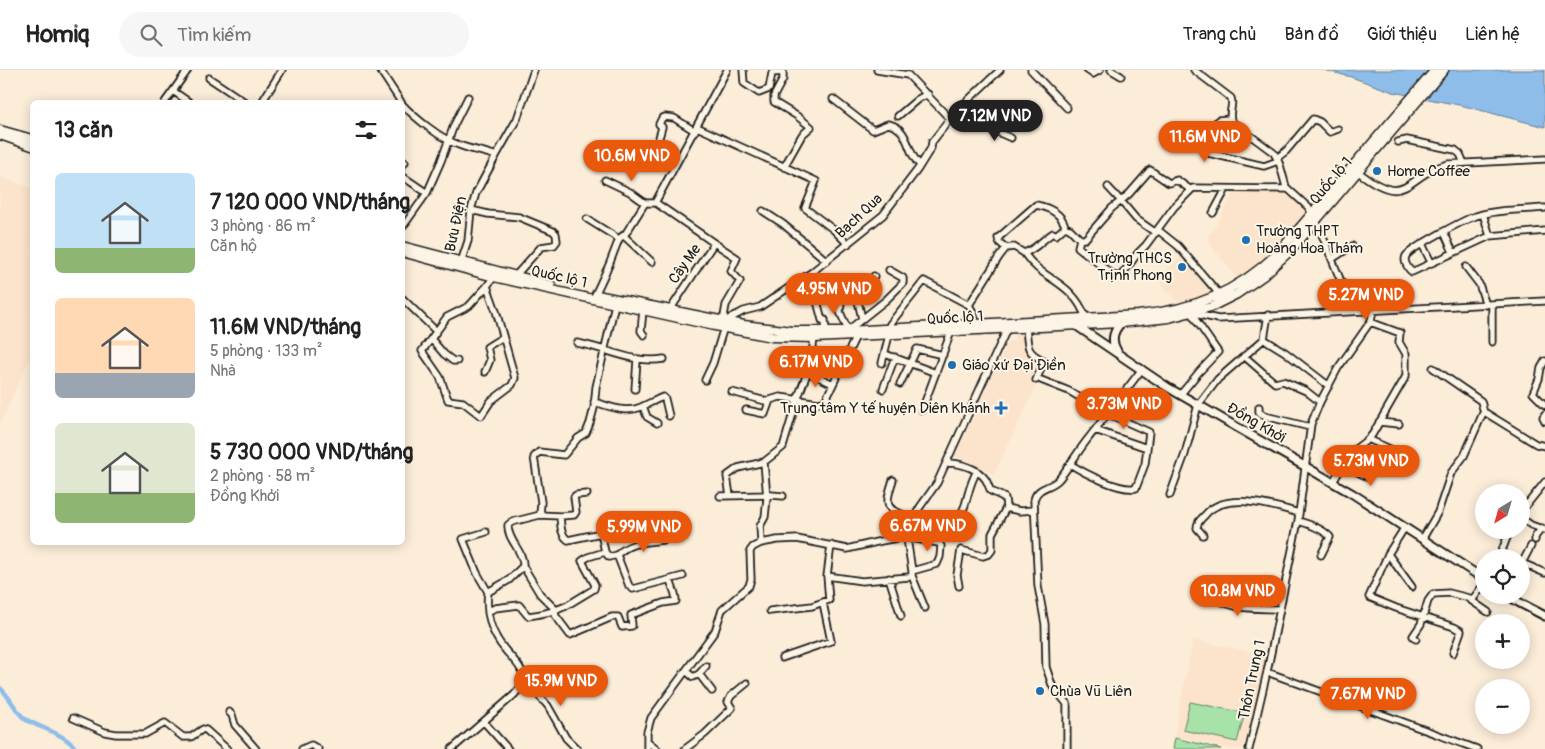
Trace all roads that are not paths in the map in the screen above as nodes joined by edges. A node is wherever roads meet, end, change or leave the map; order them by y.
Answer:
1 (188, 70) edge
2 (282, 70) edge
3 (380, 70) edge
4 (534, 70) edge
5 (727, 70) edge
6 (743, 70) edge
7 (877, 70) edge
8 (1000, 70) edge
9 (1087, 70) edge
10 (1100, 70) edge
11 (1111, 70) edge
12 (1194, 70) edge
13 (1434, 70) edge
14 (1444, 70) edge
15 (783, 71) edge
16 (1036, 71) edge
17 (910, 72) edge
18 (1121, 76) dead end
19 (209, 78) dead end
20 (173, 91) junction
21 (928, 94) junction
22 (468, 97) dead end
23 (832, 99) dead end
24 (166, 100) edge
25 (186, 100) edge
26 (242, 100) edge
27 (263, 100) edge
28 (400, 100) edge
29 (966, 102) junction
30 (405, 106) edge
31 (1067, 108) dead end
32 (898, 116) dead end
33 (950, 119) junction
34 (1230, 119) junction
35 (696, 129) junction
36 (1338, 129) dead end
37 (0, 130) edge
38 (0, 136) edge
39 (1381, 136) junction
40 (30, 138) edge
41 (1012, 138) dead end
42 (448, 140) junction
43 (1398, 142) dead end
44 (30, 145) edge
45 (496, 156) junction
46 (1278, 159) junction
47 (1545, 159) edge
48 (676, 163) junction
49 (1464, 163) junction
50 (919, 164) junction
51 (784, 167) junction
52 (1357, 171) junction
53 (405, 178) edge
54 (606, 180) dead end
55 (1108, 187) dead end
56 (1226, 189) junction
57 (1288, 189) junction
58 (1191, 190) junction
59 (427, 193) junction
60 (1120, 201) junction
61 (645, 203) junction
62 (656, 204) junction
63 (1545, 208) edge
64 (471, 210) junction
65 (763, 211) dead end
66 (1212, 213) dead end
67 (1483, 214) junction
68 (1314, 217) junction
69 (587, 219) dead end
70 (405, 224) edge
71 (1065, 227) junction
72 (1157, 231) junction
73 (1545, 231) edge
74 (1444, 232) junction
75 (1490, 236) junction
76 (622, 237) junction
77 (1080, 239) junction
78 (714, 243) junction
79 (848, 244) junction
80 (1422, 244) junction
81 (1352, 246) dead end
82 (405, 247) edge
83 (1006, 248) junction
84 (1453, 252) junction
85 (405, 253) edge
86 (1024, 253) junction
87 (1332, 259) junction
88 (826, 261) junction
89 (461, 262) junction
90 (652, 262) dead end
91 (1431, 262) junction
92 (1466, 267) dead end
93 (889, 270) dead end
94 (494, 276) junction
95 (516, 276) junction
96 (874, 276) dead end
97 (487, 286) junction
98 (832, 290) dead end
99 (1220, 295) junction
100 (594, 297) junction
101 (405, 301) edge
102 (817, 301) dead end
103 (1545, 301) edge
104 (615, 304) junction
105 (968, 305) junction
106 (1489, 305) junction
107 (643, 310) junction
108 (670, 310) junction
109 (1373, 310) junction
110 (1353, 311) junction
111 (1191, 313) junction
112 (1268, 315) junction
113 (1129, 316) junction
114 (1086, 318) junction
115 (1068, 319) junction
116 (862, 320) junction
117 (1370, 322) junction
118 (1120, 323) junction
119 (976, 324) junction
120 (724, 325) junction
121 (1075, 325) junction
122 (1026, 328) junction
123 (1007, 329) junction
124 (436, 331) junction
125 (848, 331) junction
126 (826, 332) junction
127 (888, 332) junction
128 (950, 332) junction
129 (644, 335) dead end
130 (856, 336) junction
131 (503, 337) junction
132 (814, 338) junction
133 (1264, 339) junction
134 (432, 340) junction
135 (1492, 342) dead end
136 (577, 343) dead end
137 (605, 350) junction
138 (885, 354) junction
139 (943, 355) junction
140 (1121, 355) junction
141 (1244, 356) junction
142 (895, 357) junction
143 (664, 359) dead end
144 (637, 360) junction
145 (1545, 360) edge
146 (457, 361) dead end
147 (882, 363) dead end
148 (909, 363) junction
149 (1433, 368) dead end
150 (1142, 369) junction
151 (485, 372) dead end
152 (808, 372) junction
153 (936, 373) junction
154 (705, 380) dead end
155 (833, 384) junction
156 (900, 384) dead end
157 (1329, 386) junction
158 (635, 389) dead end
159 (883, 389) dead end
160 (732, 392) dead end
161 (1180, 395) junction
162 (797, 400) junction
163 (594, 402) junction
164 (770, 402) junction
165 (1320, 402) junction
166 (1198, 404) junction
167 (1545, 405) edge
168 (643, 406) junction
169 (1259, 406) dead end
170 (746, 410) dead end
171 (922, 410) dead end
172 (1484, 413) junction
173 (1108, 414) junction
174 (1545, 414) edge
175 (669, 416) dead end
176 (1545, 421) edge
177 (1379, 422) junction
178 (657, 423) dead end
179 (1399, 424) dead end
180 (1310, 427) junction
181 (1095, 430) junction
182 (1368, 439) junction
183 (1545, 446) edge
184 (1148, 448) junction
185 (1385, 453) dead end
186 (1399, 453) dead end
187 (1334, 461) dead end
188 (764, 462) junction
189 (946, 463) junction
190 (1070, 464) junction
191 (1343, 464) junction
192 (1306, 468) junction
193 (978, 471) junction
194 (893, 480) dead end
195 (1333, 482) junction
196 (1545, 482) edge
197 (587, 494) dead end
198 (766, 495) junction
199 (1170, 495) dead end
200 (720, 496) dead end
201 (730, 496) junction
202 (783, 496) dead end
203 (1530, 501) edge
204 (1006, 508) junction
205 (1034, 510) junction
206 (1299, 512) junction
207 (540, 516) junction
208 (560, 516) junction
209 (913, 519) junction
210 (1298, 521) junction
211 (1530, 524) edge
212 (1405, 527) junction
213 (1543, 529) edge
214 (486, 532) dead end
215 (958, 535) dead end
216 (1203, 535) dead end
217 (906, 536) junction
218 (1423, 538) junction
219 (664, 540) dead end
220 (1534, 540) dead end
221 (761, 543) junction
222 (831, 545) junction
223 (1531, 546) dead end
224 (1530, 549) edge
225 (605, 552) junction
226 (1388, 554) junction
227 (617, 555) junction
228 (1321, 555) dead end
229 (523, 566) junction
230 (1530, 567) edge
231 (912, 573) junction
232 (1475, 573) edge
233 (1545, 573) edge
234 (683, 576) dead end
235 (827, 576) junction
236 (889, 578) junction
237 (670, 580) junction
238 (959, 586) dead end
239 (1412, 587) dead end
240 (488, 592) junction
241 (1210, 592) dead end
242 (1475, 597) edge
243 (1469, 599) junction
244 (823, 602) junction
245 (1525, 604) edge
246 (925, 608) dead end
247 (1279, 609) junction
248 (556, 610) junction
249 (489, 611) junction
250 (770, 611) dead end
251 (1488, 612) dead end
252 (901, 616) dead end
253 (1545, 616) edge
254 (1424, 618) junction
255 (1416, 639) dead end
256 (1453, 653) dead end
257 (782, 658) dead end
258 (706, 666) dead end
259 (686, 671) junction
260 (1267, 672) junction
261 (698, 674) junction
262 (526, 681) junction
263 (747, 683) dead end
264 (712, 691) dead end
265 (229, 712) dead end
266 (73, 718) dead end
267 (484, 722) junction
268 (647, 741) junction
269 (227, 749) edge
270 (256, 749) edge
271 (302, 749) edge
272 (318, 749) edge
273 (452, 749) edge
274 (508, 749) edge
275 (576, 749) edge
276 (646, 749) edge
277 (657, 749) edge
278 (685, 749) edge
279 (1067, 749) edge
280 (1249, 749) edge
281 (1477, 749) edge

1 - 20 street
2 - 27 street
3 - 28 street
4 - 45 street, Bưu Điện
5 - 35 street
6 - 15 street
7 - 17 street
8 - 29 street, Bạch Qua
9 - 10 street
11 - 18 street
12 - 34 street
13 - 39 highway
14 - 39 highway
15 - 51 street
16 - 31 street
17 - 21 street
19 - 26 street
20 - 24 street
20 - 25 street
21 - 32 street
21 - 33 street
22 - 42 street
23 - 50 street
29 - 33 street, Bạch Qua
29 - 41 street
30 - 42 street
33 - 50 street, Bạch Qua
34 - 46 street
34 - 46 street
35 - 48 street
35 - 48 street
35 - 51 street
36 - 46 street
37 - 40 highway
38 - 44 highway
39 - 52 highway, Quốc lộ 1
39 - 68 highway, Quốc lộ 1
42 - 45 street
42 - 59 street
43 - 49 street
45 - 64 street, Bưu Điện
46 - 57 street
47 - 49 street
48 - 62 street
49 - 52 street
50 - 79 street, Bạch Qua
51 - 79 street
52 - 68 highway, Quốc lộ 1
53 - 59 street
54 - 61 street
55 - 60 street
56 - 57 street
56 - 58 street
56 - 66 street
57 - 68 street
58 - 60 street
58 - 72 street
59 - 70 street
60 - 72 street
60 - 77 street
61 - 62 street
61 - 76 street
62 - 78 street, Cây Me
63 - 67 street
64 - 89 street, Bưu Điện
64 - 95 street
65 - 88 street
67 - 74 street
67 - 75 street
68 - 87 street
68 - 99 highway, Quốc lộ 1
68 - 111 highway, Quốc lộ 1
69 - 76 street
71 - 77 street
71 - 83 street
71 - 86 street
72 - 77 street
72 - 99 street
73 - 75 street
74 - 80 street
74 - 84 street
75 - 84 street
76 - 90 street
76 - 100 street
78 - 108 street, Cây Me
78 - 120 street
79 - 88 street, Bạch Qua
80 - 91 street
80 - 91 street
81 - 87 street
82 - 89 highway, Quốc lộ 1
83 - 86 street
83 - 105 street
84 - 91 street
85 - 94 highway, Quốc lộ 1
86 - 114 street
87 - 110 street
88 - 120 street, Bạch Qua
89 - 95 highway, Quốc lộ 1
92 - 106 street
93 - 116 street
94 - 97 street
94 - 100 highway, Quốc lộ 1
95 - 100 highway, Quốc lộ 1
96 - 116 street
97 - 124 street
97 - 131 street
98 - 125 street
99 - 113 highway, Quốc lộ 1
100 - 104 highway, Quốc lộ 1
100 - 108 highway, Quốc lộ 1
101 - 124 street
102 - 126 street
103 - 106 street
104 - 107 highway, Quốc lộ 1
104 - 137 street
105 - 119 street
105 - 127 street
106 - 109 street
106 - 135 street
107 - 120 highway, Quốc lộ 1
107 - 129 street
108 - 120 highway, Quốc lộ 1
109 - 110 street
109 - 117 street
110 - 112 street
111 - 112 street
111 - 118 highway, Quốc lộ 1
111 - 161 street
112 - 133 street
113 - 114 highway, Quốc lộ 1
113 - 118 main road
114 - 115 highway, Quốc lộ 1
115 - 119 highway, Quốc lộ 1
115 - 121 main road, Đồng Khởi
116 - 125 street
117 - 157 street, Thôn Trung 1
117 - 177 street
118 - 121 highway, Quốc lộ 1
118 - 140 main road
119 - 127 highway, Quốc lộ 1
120 - 126 highway, Quốc lộ 1
120 - 132 highway, Quốc lộ 1
120 - 154 street
121 - 122 highway, Quốc lộ 1
121 - 140 main road, Đồng Khởi
122 - 123 highway, Quốc lộ 1
122 - 173 street
123 - 128 highway, Quốc lộ 1
123 - 189 street
124 - 134 street
125 - 126 highway, Quốc lộ 1
125 - 127 highway, Quốc lộ 1
127 - 128 highway, Quốc lộ 1
127 - 130 highway, Quốc lộ 1
127 - 138 street
128 - 139 street
130 - 132 highway, Quốc lộ 1
130 - 155 street
131 - 134 street
131 - 151 street
132 - 152 street
133 - 141 street
133 - 157 street
134 - 146 street
136 - 137 street
137 - 144 street
137 - 163 street
138 - 142 street
138 - 147 street
139 - 148 street
139 - 153 street
140 - 150 main road, Đồng Khởi
141 - 165 street
141 - 166 street
142 - 148 street
142 - 159 street
143 - 144 street
144 - 158 street
145 - 167 street
148 - 153 street
148 - 156 street
149 - 172 street
150 - 161 main road, Đồng Khởi
150 - 173 street
152 - 155 street
152 - 162 street
153 - 171 street
155 - 162 street
157 - 165 street, Thôn Trung 1
160 - 164 street
161 - 166 main road, Đồng Khởi
162 - 164 street
162 - 188 street
163 - 168 street
163 - 207 street
164 - 170 street
165 - 180 street, Thôn Trung 1
166 - 192 main road, Đồng Khởi
166 - 199 street
168 - 175 street
168 - 178 street
169 - 180 street
172 - 183 street
172 - 218 street
173 - 181 street
173 - 184 street
174 - 176 street
177 - 179 street
177 - 182 street
180 - 192 street, Thôn Trung 1
181 - 184 street
181 - 190 street
182 - 186 street
182 - 191 street
184 - 190 street
185 - 191 street
187 - 191 street
188 - 198 street
188 - 201 street
189 - 193 street
189 - 209 street
190 - 205 street
191 - 195 street
192 - 195 main road, Đồng Khởi
192 - 206 street, Thôn Trung 1
193 - 204 street
193 - 215 street
194 - 209 street
195 - 212 main road, Đồng Khởi
196 - 203 street
197 - 208 street
198 - 201 street
198 - 202 street
198 - 221 street
200 - 201 street
204 - 205 street
204 - 238 street
205 - 279 street
206 - 210 street, Thôn Trung 1
206 - 216 street
207 - 208 street
207 - 229 street
208 - 225 street
209 - 217 street
210 - 228 street
210 - 247 street, Thôn Trung 1
211 - 213 street
212 - 218 main road, Đồng Khởi
212 - 226 street
213 - 220 street
214 - 240 street
217 - 222 street
217 - 231 street
217 - 231 street
218 - 232 main road, Đồng Khởi
219 - 227 street
221 - 222 street
221 - 259 street
222 - 235 street
223 - 224 street
225 - 227 street
225 - 248 street
226 - 239 street
226 - 254 street
227 - 237 street
229 - 240 street
229 - 248 street
230 - 233 street
231 - 236 street
231 - 246 street
234 - 237 street
235 - 236 street
235 - 244 street
236 - 252 street
237 - 248 street
240 - 249 street
241 - 247 street
242 - 243 street
243 - 251 street
243 - 254 street
244 - 250 street
244 - 257 street
245 - 253 main road
247 - 260 street, Thôn Trung 1
248 - 249 street
249 - 262 street
254 - 255 street
254 - 256 street
258 - 261 street
259 - 261 street
259 - 268 street
260 - 280 street, Thôn Trung 1
260 - 281 street
261 - 264 street
262 - 267 street
262 - 275 street
263 - 278 street
265 - 270 street
266 - 269 street
267 - 273 street
267 - 274 street
268 - 276 street
268 - 277 street
271 - 272 street

